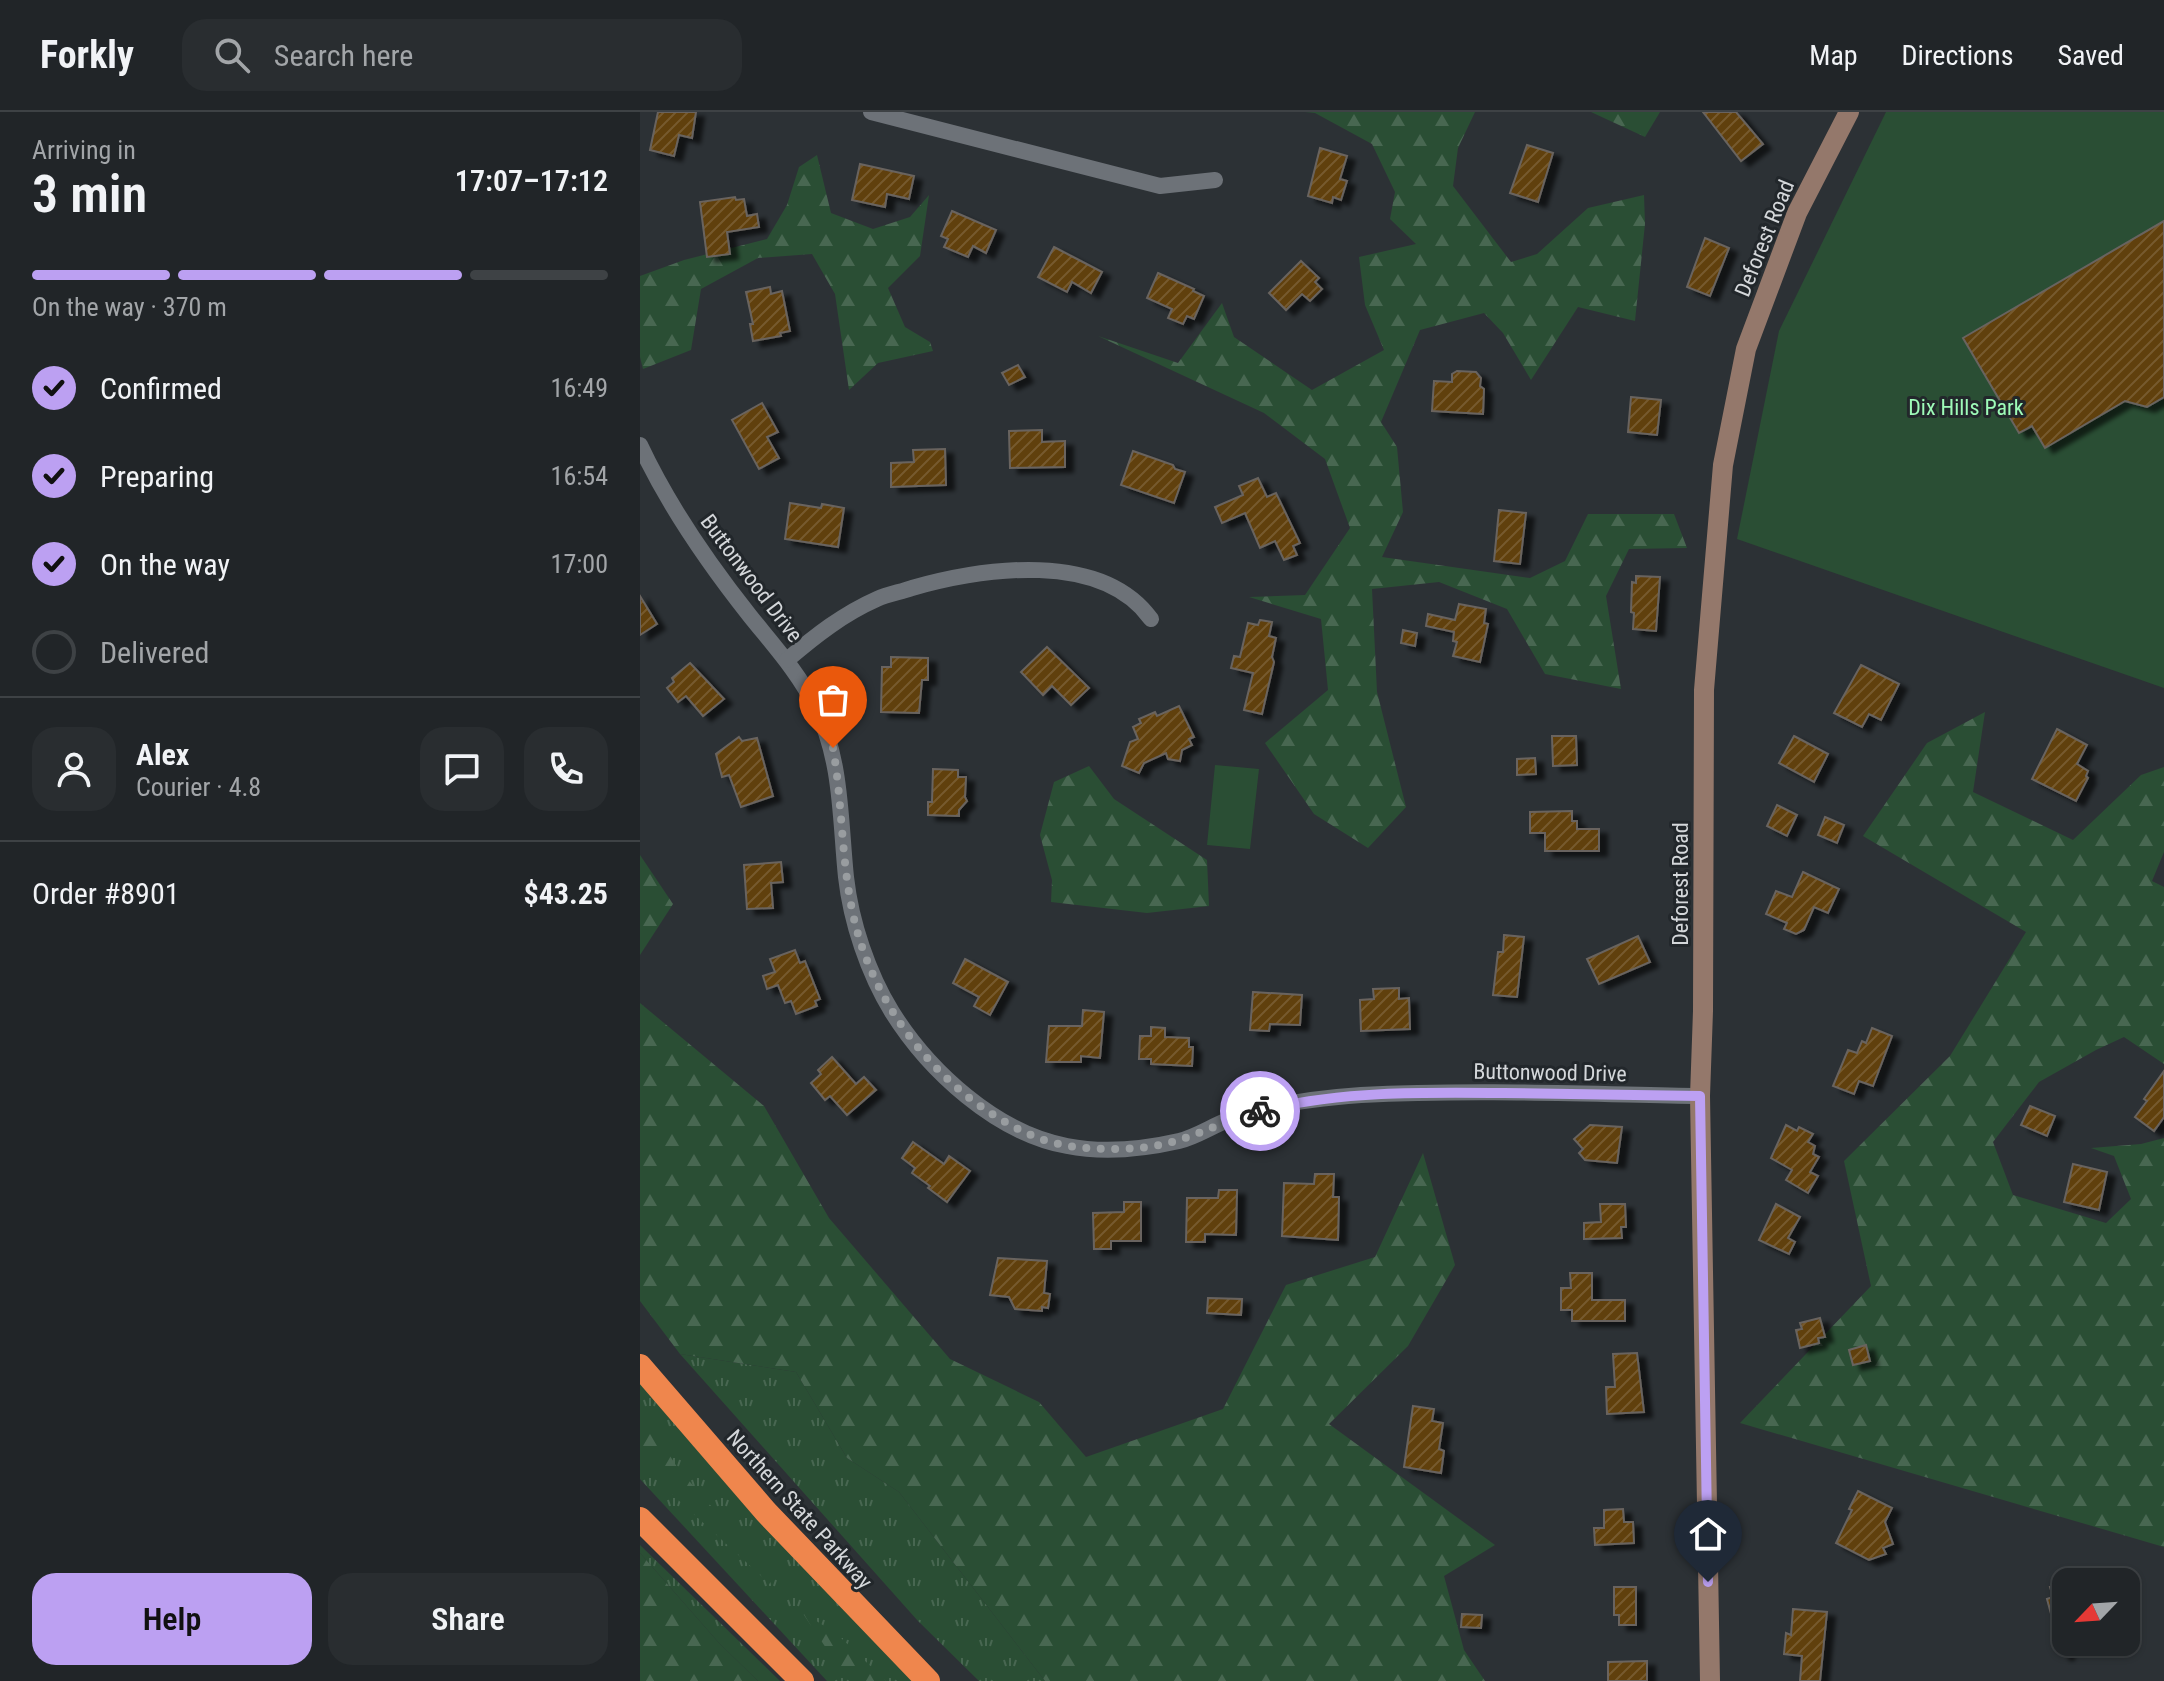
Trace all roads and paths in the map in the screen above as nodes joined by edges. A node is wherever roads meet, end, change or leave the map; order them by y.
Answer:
1 (871, 112) edge
2 (1849, 112) edge
3 (1215, 180) dead end
4 (640, 445) edge
5 (1151, 619) dead end
6 (787, 660) junction
7 (1700, 1096) junction
8 (640, 1366) edge
9 (640, 1519) edge
10 (802, 1681) edge
11 (928, 1681) edge
12 (1710, 1681) edge

1 - 3 street
2 - 7 street, Deforest Road
4 - 6 street, Buttonwood Drive
5 - 6 street
6 - 7 street, Buttonwood Drive
7 - 12 street, Deforest Road
8 - 11 highway, Northern State Parkway
9 - 10 highway

